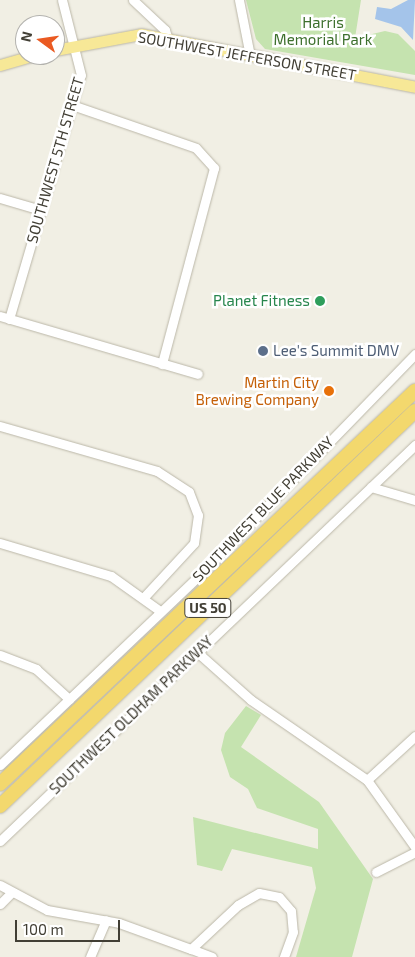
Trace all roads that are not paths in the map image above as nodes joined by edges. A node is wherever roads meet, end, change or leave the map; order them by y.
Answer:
1 (62, 0) edge
2 (133, 0) edge
3 (239, 0) edge
4 (168, 40) junction
5 (75, 44) junction
6 (65, 47) edge
7 (250, 56) junction
8 (15, 61) edge
9 (0, 65) edge
10 (414, 85) edge
11 (72, 105) junction
12 (0, 198) edge
13 (41, 210) junction
14 (5, 317) edge
15 (415, 354) edge
16 (162, 364) junction
17 (198, 374) dead end
18 (415, 391) edge
19 (415, 411) edge
20 (0, 426) edge
21 (415, 445) edge
22 (370, 487) junction
23 (415, 500) edge
24 (0, 543) edge
25 (145, 596) junction
26 (160, 611) junction
27 (197, 652) junction
28 (0, 655) edge
29 (68, 699) junction
30 (415, 736) edge
31 (2, 760) edge
32 (367, 780) junction
33 (0, 784) edge
34 (0, 806) edge
35 (0, 840) edge
36 (415, 847) edge
37 (415, 852) edge
38 (376, 872) dead end
39 (0, 885) edge
40 (11, 893) junction
41 (0, 904) edge
42 (106, 920) junction
43 (191, 949) junction
44 (90, 957) edge
45 (212, 957) edge
46 (284, 957) edge

1 - 5 street, SOUTHWEST 5TH STREET
2 - 4 street
3 - 7 street
4 - 5 main road, SOUTHWEST JEFFERSON STREET
4 - 7 main road, SOUTHWEST JEFFERSON STREET
5 - 6 main road, SOUTHWEST JEFFERSON STREET
5 - 11 street, SOUTHWEST 5TH STREET
7 - 10 main road, SOUTHWEST JEFFERSON STREET
8 - 9 main road
11 - 13 street, SOUTHWEST 5TH STREET
11 - 16 street
12 - 13 street
13 - 14 street, SOUTHWEST 5TH STREET
14 - 16 street
15 - 26 street, SOUTHWEST BLUE PARKWAY
16 - 17 street
18 - 33 highway, US 50
19 - 34 highway, US 50
20 - 25 street
21 - 22 street, SOUTHWEST OLDHAM PARKWAY
22 - 23 street
22 - 27 street, SOUTHWEST OLDHAM PARKWAY
24 - 25 street
25 - 26 street
26 - 29 street, SOUTHWEST BLUE PARKWAY
27 - 32 street
27 - 35 street, SOUTHWEST OLDHAM PARKWAY
28 - 29 street
29 - 31 street, SOUTHWEST BLUE PARKWAY
30 - 32 street
32 - 36 street
37 - 38 street
39 - 40 street
40 - 41 street
40 - 42 street
42 - 43 street
42 - 44 street
43 - 45 street
43 - 46 street

